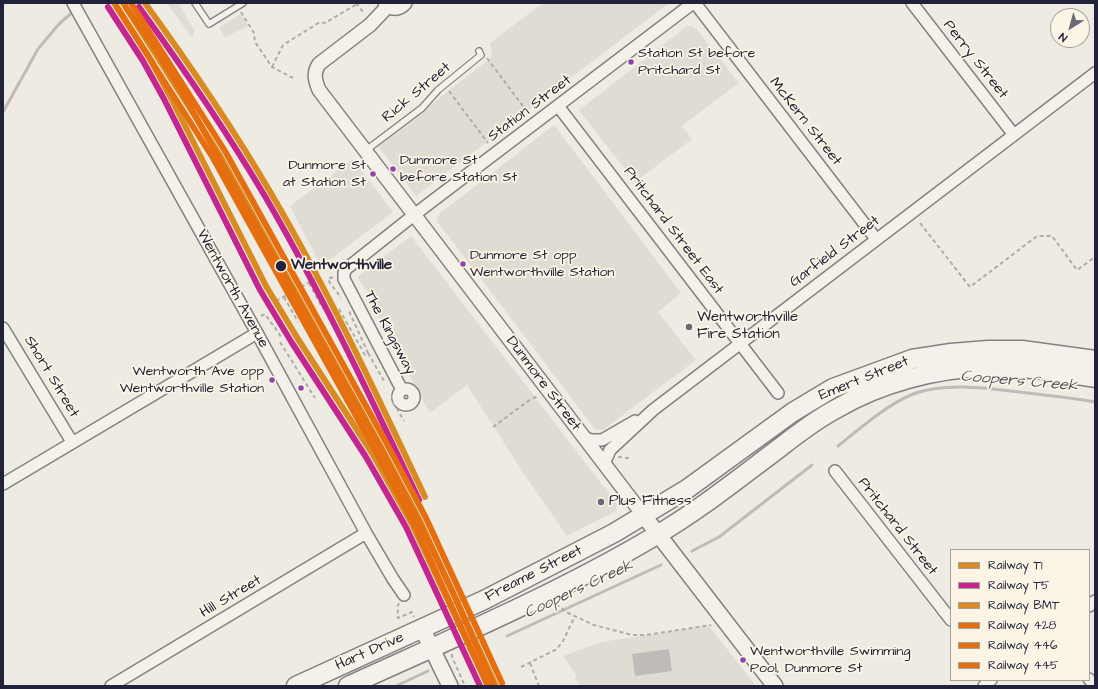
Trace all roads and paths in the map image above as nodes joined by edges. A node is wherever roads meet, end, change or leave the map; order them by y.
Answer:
1 (73, 3) edge
2 (195, 3) edge
3 (243, 3) edge
4 (405, 3) edge
5 (694, 3) edge
6 (912, 3) edge
7 (357, 4) edge
8 (386, 4) edge
9 (241, 12) dead end
10 (363, 12) dead end
11 (479, 51) dead end
12 (485, 55) dead end
13 (272, 67) junction
14 (1095, 73) edge
15 (293, 78) dead end
16 (444, 85) junction
17 (558, 106) junction
18 (528, 113) dead end
19 (1014, 135) junction
20 (488, 143) dead end
21 (365, 151) junction
22 (414, 215) junction
23 (920, 223) dead end
24 (876, 239) junction
25 (1095, 257) edge
26 (347, 267) joint
27 (333, 277) dead end
28 (316, 278) dead end
29 (308, 283) junction
30 (301, 287) dead end
31 (292, 292) dead end
32 (284, 297) junction
33 (341, 298) dead end
34 (276, 301) dead end
35 (322, 309) dead end
36 (339, 309) dead end
37 (261, 316) dead end
38 (298, 322) dead end
39 (3, 328) edge
40 (257, 333) junction
41 (281, 337) dead end
42 (280, 342) dead end
43 (740, 344) junction
44 (368, 353) dead end
45 (365, 355) dead end
46 (1095, 360) edge
47 (1095, 378) edge
48 (386, 384) dead end
49 (397, 392) joint
50 (778, 393) dead end
51 (538, 396) dead end
52 (315, 398) dead end
53 (653, 410) junction
54 (404, 421) dead end
55 (493, 427) dead end
56 (584, 438) junction
57 (72, 442) junction
58 (618, 457) dead end
59 (629, 458) dead end
60 (604, 464) junction
61 (835, 471) dead end
62 (3, 484) edge
63 (644, 516) junction
64 (366, 533) junction
65 (658, 535) junction
66 (404, 595) joint
67 (557, 606) dead end
68 (575, 616) junction
69 (950, 619) edge
70 (418, 624) junction
71 (711, 625) dead end
72 (432, 648) junction
73 (452, 652) dead end
74 (530, 663) junction
75 (521, 667) dead end
76 (111, 686) edge
77 (296, 686) edge
78 (348, 686) edge
79 (450, 686) edge
80 (465, 686) edge
81 (539, 686) edge
82 (775, 686) edge

1 - 40 street, Wentworth Avenue
2 - 3 lane
4 - 8 street
5 - 17 street, Station Street
5 - 24 street, McKern Street
6 - 19 street, Perry Street
7 - 10 path
7 - 13 path
8 - 21 street, Dunmore Street
9 - 13 path
11 - 16 lane, Rick Street
12 - 18 path
13 - 15 path
14 - 19 street, Garfield Street
16 - 20 path
16 - 21 lane, Rick Street
17 - 22 street, Station Street
17 - 43 street, Pritchard Street East
19 - 24 street, Garfield Street
21 - 22 street, Dunmore Street
22 - 26 street, Station Street
22 - 56 street, Dunmore Street
23 - 25 path
24 - 43 street, Garfield Street
26 - 49 street, The Kingsway
27 - 33 path, bridge
28 - 29 path
29 - 30 path
29 - 35 path
31 - 32 path
32 - 34 path
32 - 38 path
36 - 45 path
37 - 41 path
39 - 57 street, Short Street
40 - 57 street
40 - 64 street, Wentworth Avenue
42 - 52 path
43 - 50 street, Pritchard Street East
43 - 53 street, Garfield Street
44 - 48 path
46 - 63 highway, Emert Street
47 - 65 highway, Emert Street
49 - 54 path
51 - 55 path
53 - 56 street
53 - 60 street, Garfield Street
56 - 60 street, Dunmore Street
57 - 62 street
58 - 59 path
60 - 63 street, Dunmore Street
61 - 69 street, Pritchard Street
63 - 65 main road, Dunmore Street
63 - 70 highway, Freame Street
64 - 66 street, Wentworth Avenue
64 - 76 street, Hill Street
65 - 72 highway, Freame Street
65 - 82 main road, Dunmore Street
66 - 70 path
67 - 68 path
68 - 71 path
68 - 74 path
70 - 72 main road
70 - 77 highway, Hart Drive
72 - 78 highway, Hart Drive
72 - 79 main road
73 - 80 path
74 - 75 path
74 - 81 path

